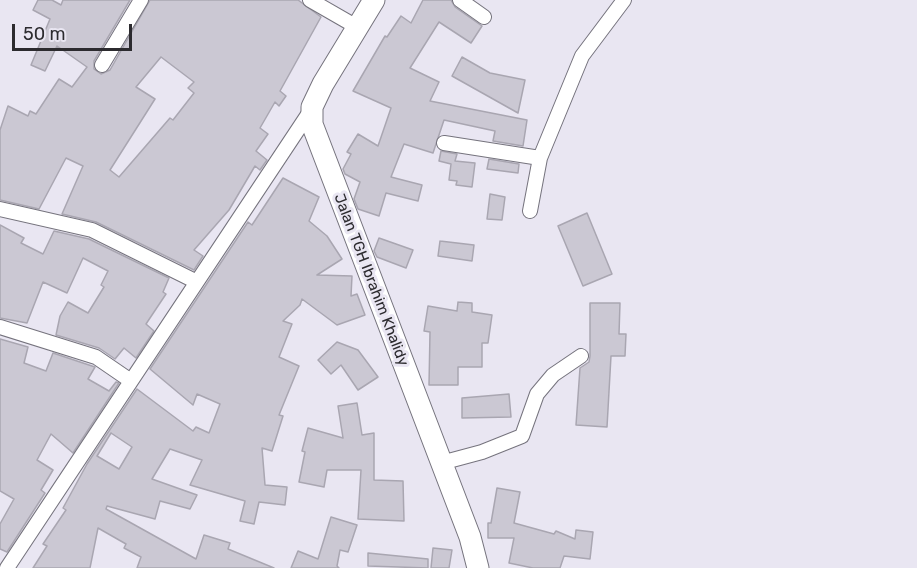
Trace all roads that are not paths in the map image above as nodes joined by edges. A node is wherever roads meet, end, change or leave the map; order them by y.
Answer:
1 (141, 0) edge
2 (310, 0) edge
3 (374, 0) edge
4 (460, 0) edge
5 (624, 0) edge
6 (484, 17) dead end
7 (357, 27) junction
8 (102, 65) dead end
9 (312, 107) junction
10 (444, 143) dead end
11 (540, 158) junction
12 (0, 209) edge
13 (530, 211) dead end
14 (195, 281) junction
15 (0, 327) edge
16 (581, 356) dead end
17 (131, 381) junction
18 (441, 463) junction
19 (7, 568) edge
20 (478, 568) edge

1 - 8 street
2 - 7 street
3 - 7 main road
4 - 6 street
5 - 11 street
7 - 9 main road
9 - 14 street
9 - 18 main road, Jalan TGH Ibrahim Khalidy
10 - 11 street
11 - 13 street
12 - 14 street
14 - 17 street
15 - 17 street
16 - 18 street
17 - 19 street
18 - 20 main road, Jalan TGH Ibrahim Khalidy

